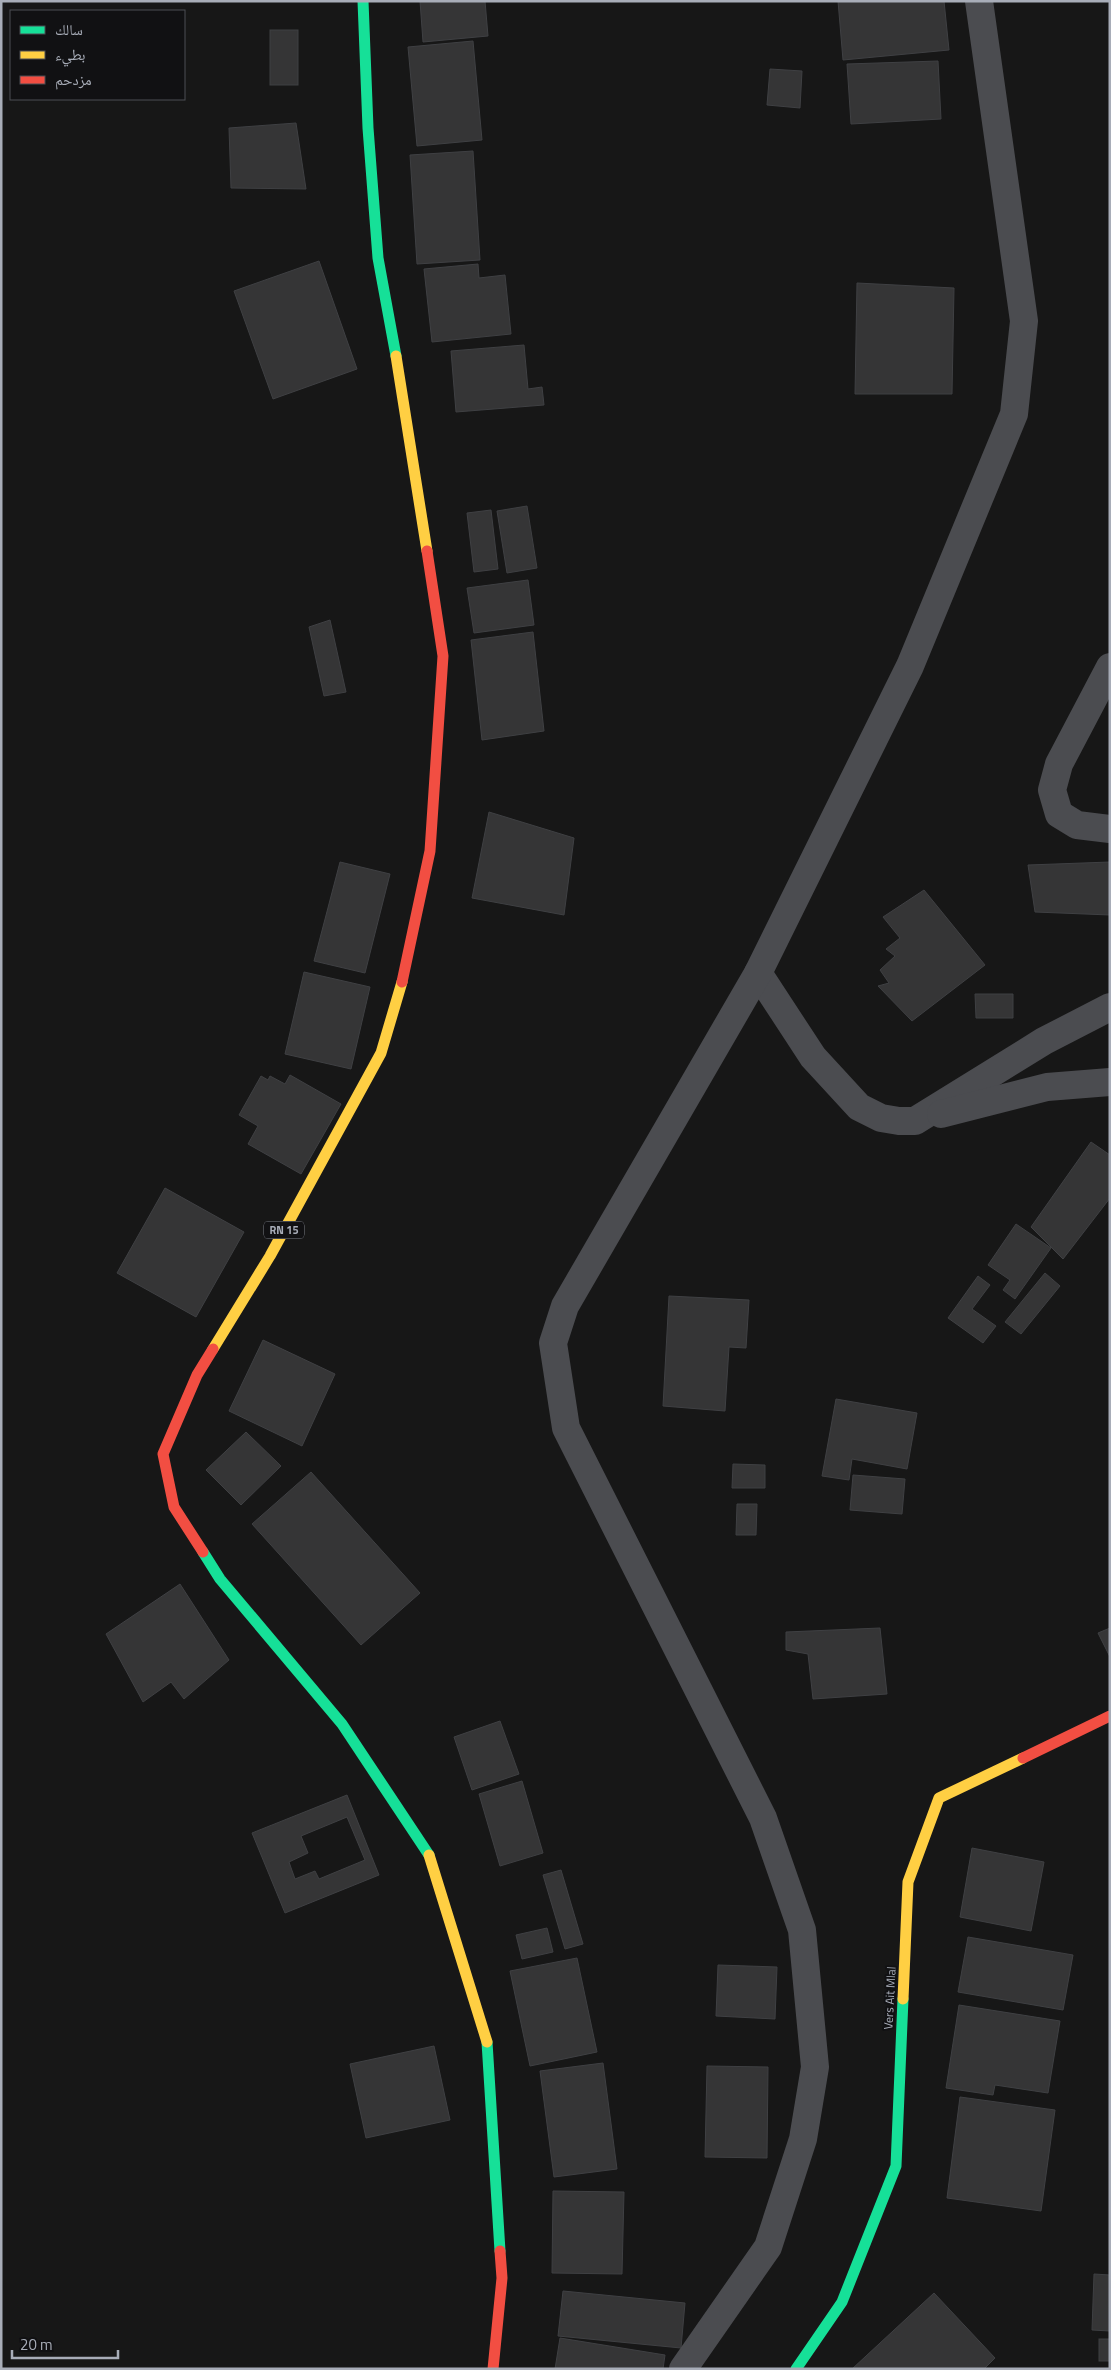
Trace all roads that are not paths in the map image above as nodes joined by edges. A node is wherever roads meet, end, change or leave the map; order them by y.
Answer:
1 (362, 1) edge
2 (979, 1) edge
3 (1110, 668) edge
4 (1110, 829) edge
5 (758, 972) junction
6 (1110, 1006) edge
7 (1110, 1082) edge
8 (915, 1121) junction
9 (1110, 1716) edge
10 (493, 2369) edge
11 (683, 2369) edge
12 (796, 2369) edge

1 - 10 main road, RN 15
2 - 5 street
3 - 4 street
5 - 8 street
5 - 11 street
6 - 8 street
7 - 8 street
9 - 12 main road, Vers Ait Mlal

